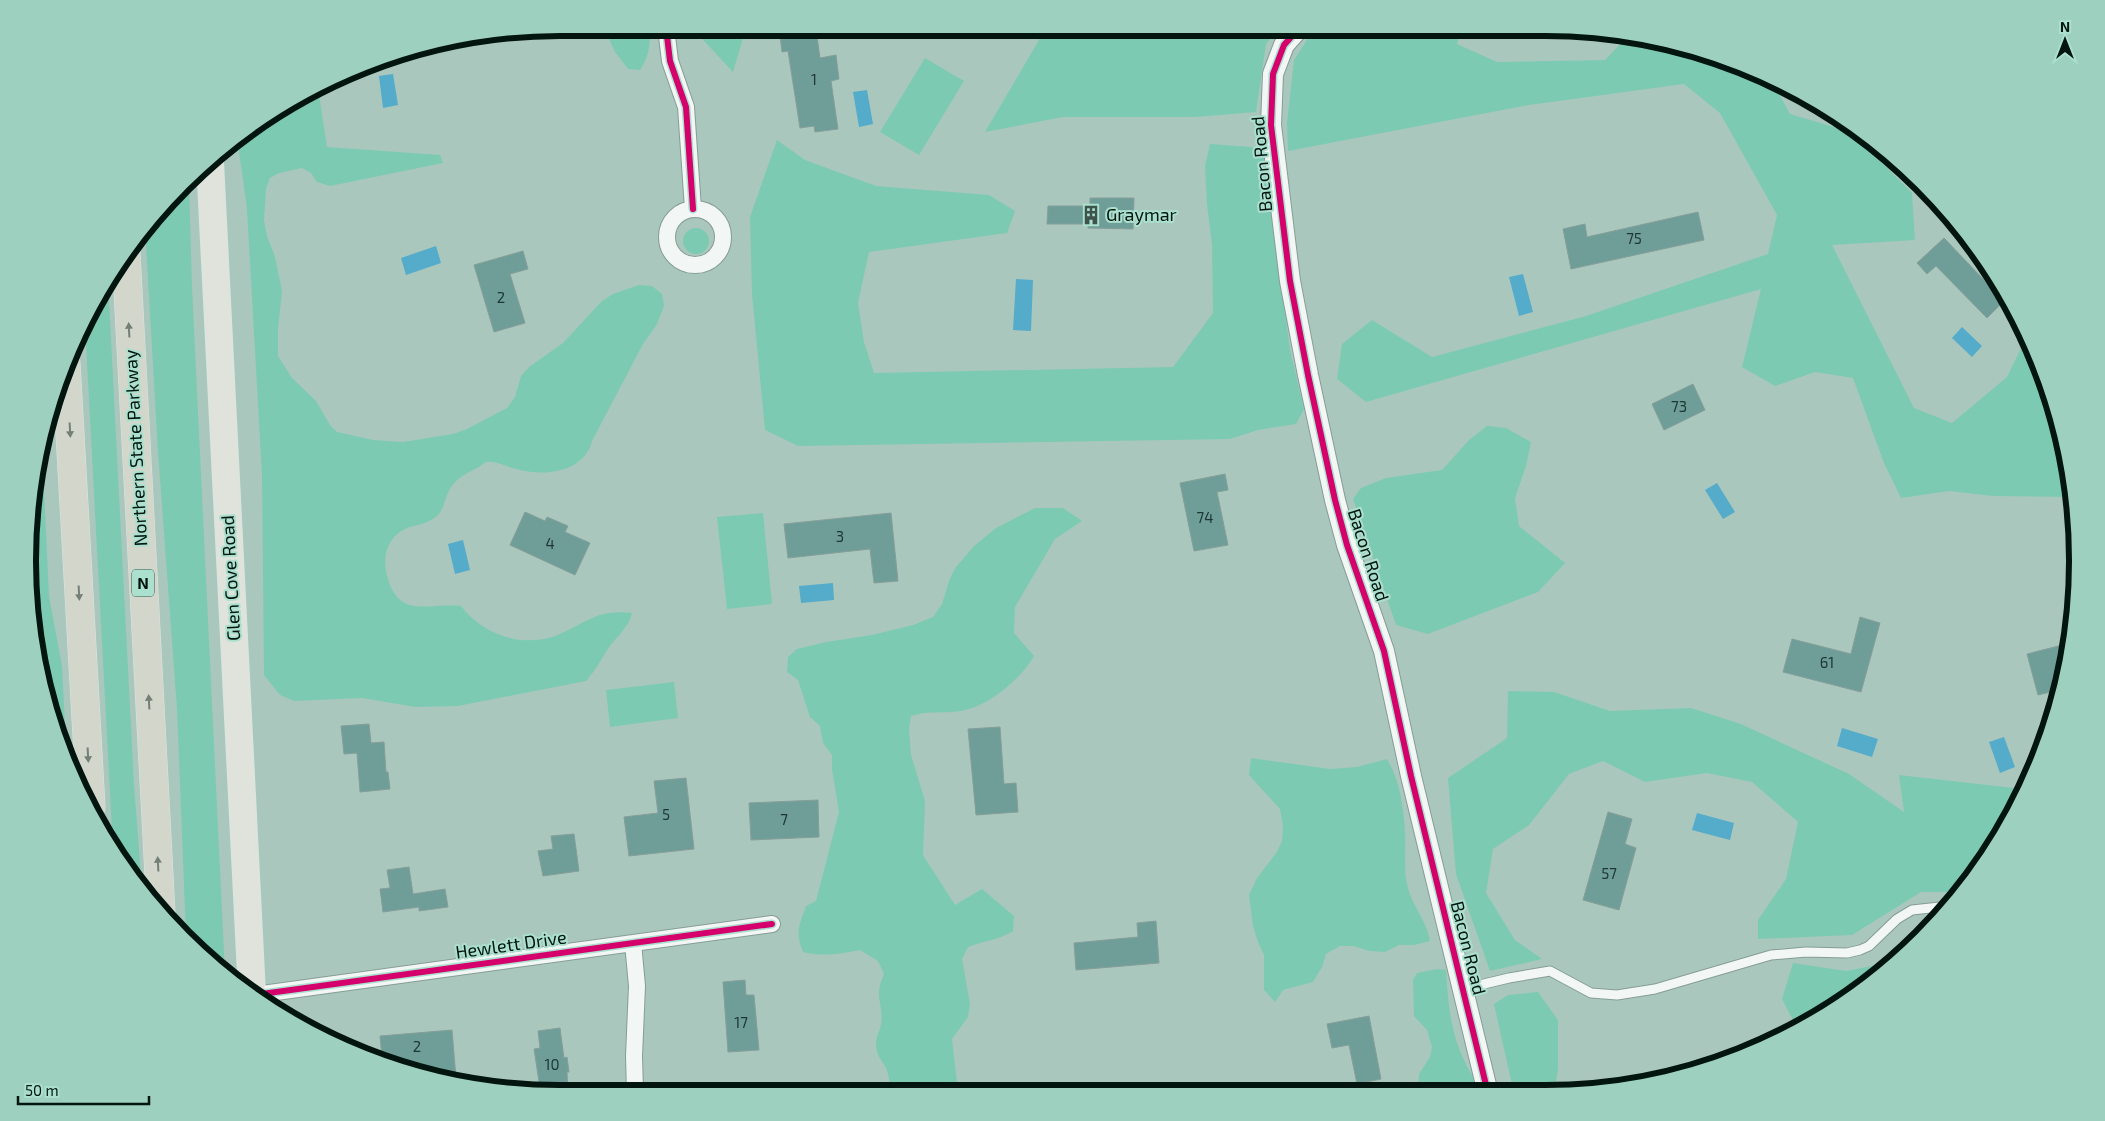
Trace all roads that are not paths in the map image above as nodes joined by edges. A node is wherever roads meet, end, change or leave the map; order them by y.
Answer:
1 (667, 36) edge
2 (1291, 36) edge
3 (210, 170) edge
4 (693, 208) dead end
5 (127, 267) edge
6 (67, 384) edge
7 (90, 792) edge
8 (160, 899) edge
9 (1938, 907) edge
10 (772, 924) dead end
11 (633, 943) junction
12 (252, 984) edge
13 (1463, 989) junction
14 (265, 993) edge
15 (635, 1085) edge
16 (1487, 1085) edge

1 - 4 street
2 - 13 street, Bacon Road
3 - 12 main road, Glen Cove Road
8 -> 5 highway, Northern State Parkway / N
6 -> 7 highway
9 - 13 lane
10 - 11 street, Hewlett Drive
11 - 14 street, Hewlett Drive
11 - 15 street
13 - 16 street, Bacon Road

